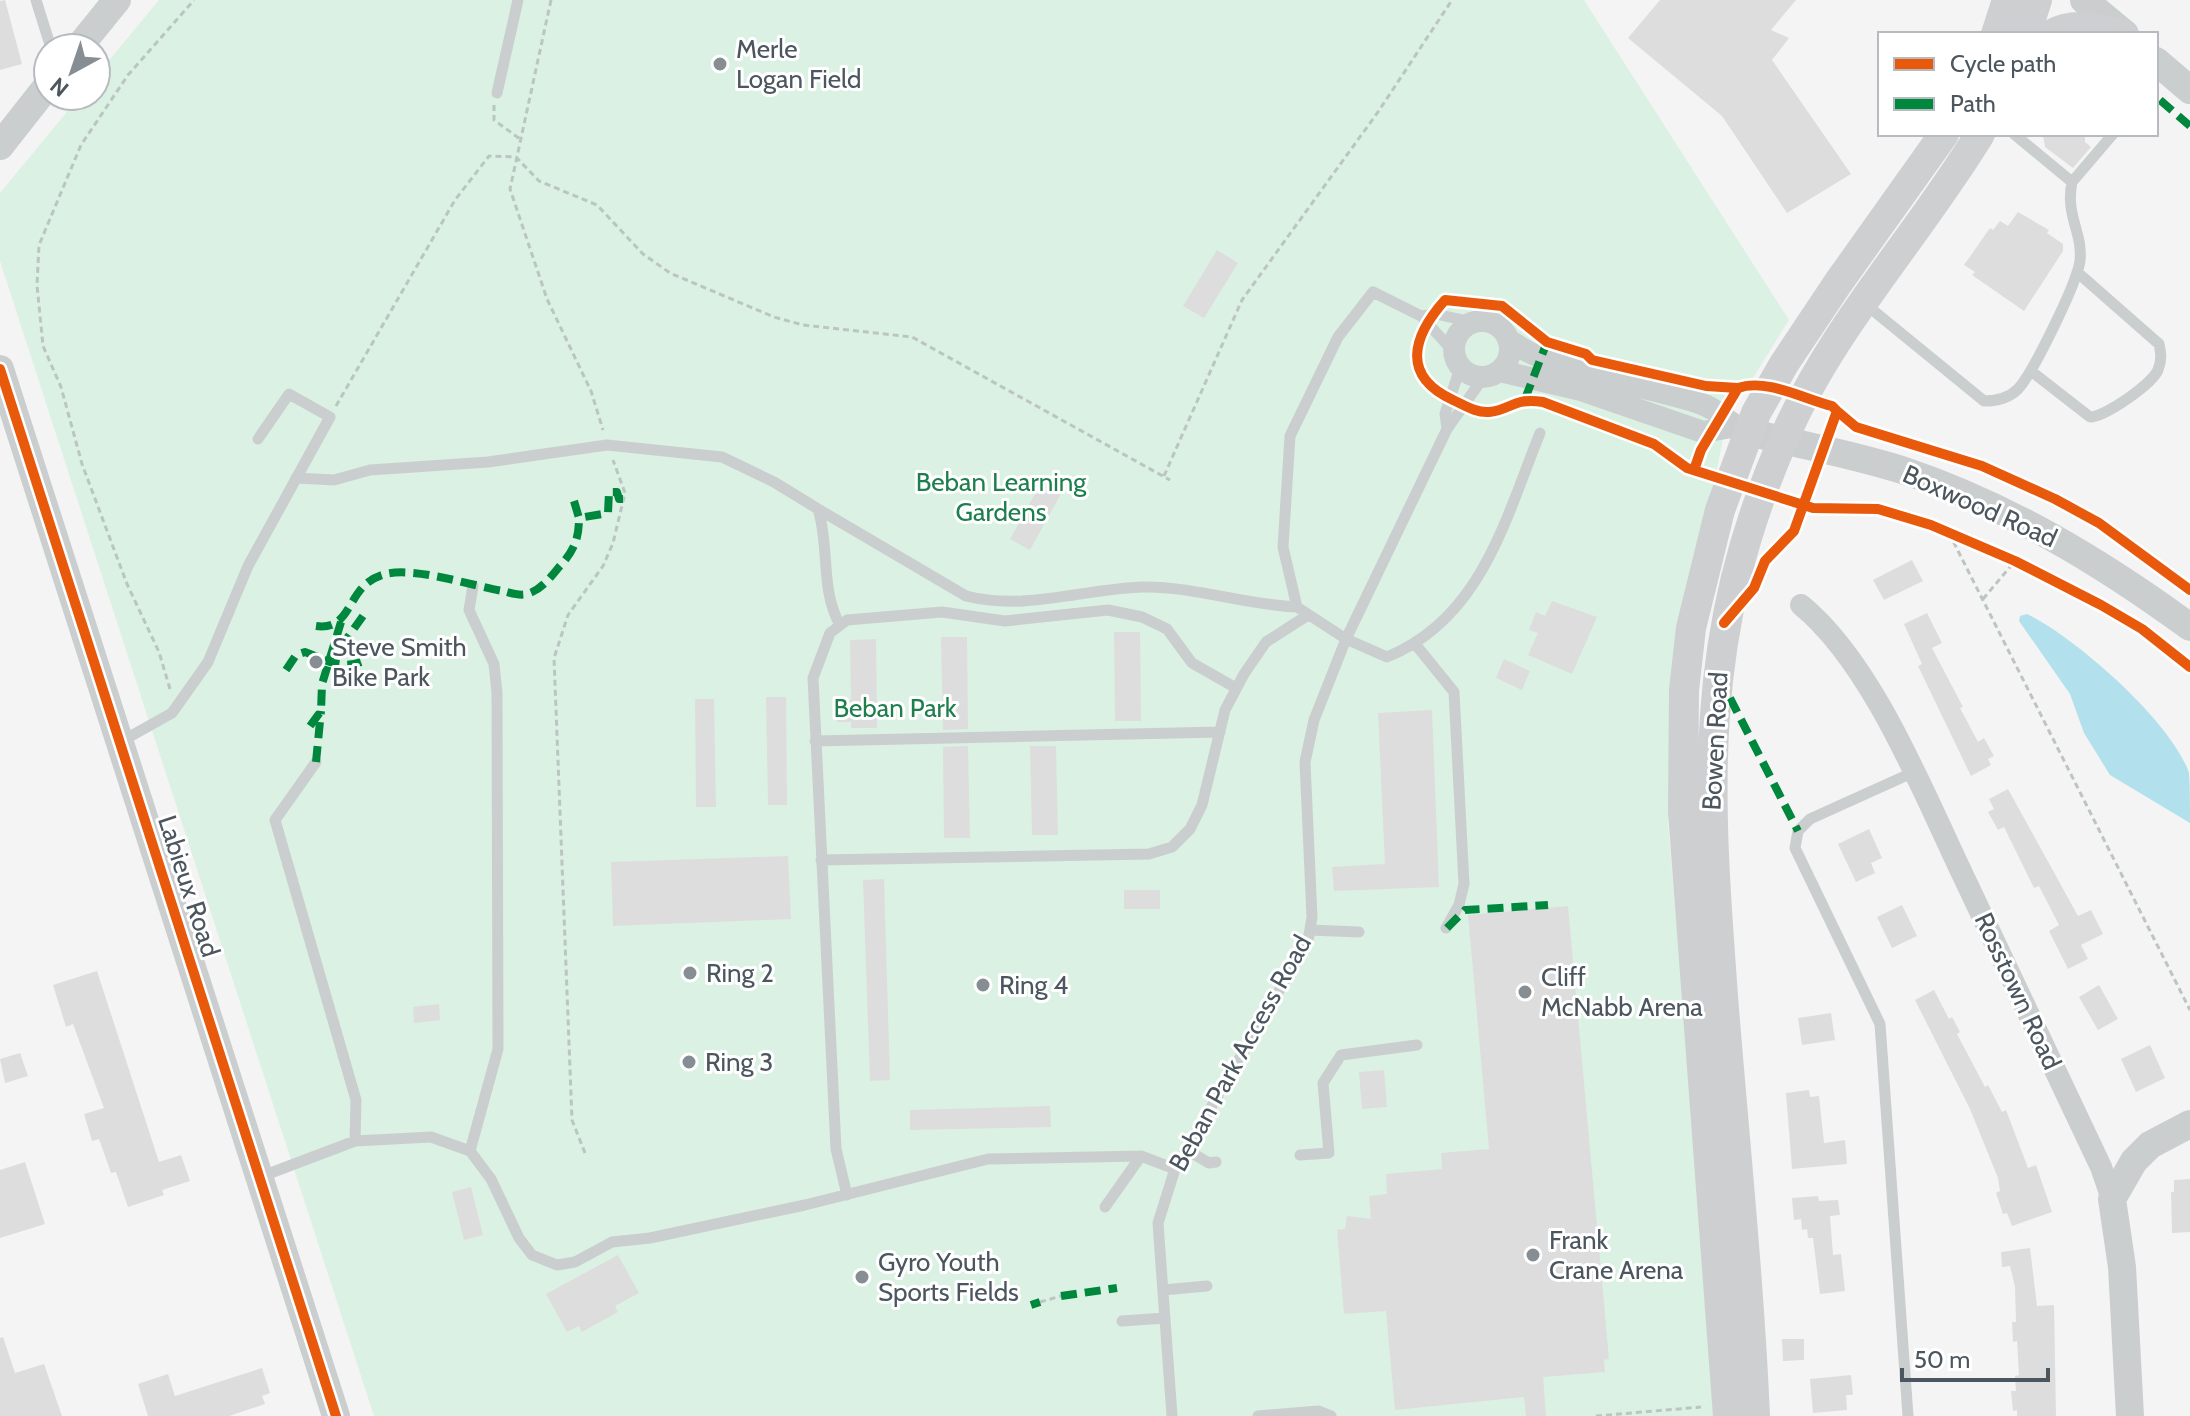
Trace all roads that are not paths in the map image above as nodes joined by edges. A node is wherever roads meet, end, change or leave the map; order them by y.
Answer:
1 (36, 0) edge
2 (117, 0) edge
3 (518, 0) edge
4 (2007, 0) edge
5 (2037, 0) edge
6 (2084, 0) edge
7 (46, 32) edge
8 (91, 32) edge
9 (1997, 32) edge
10 (2027, 32) edge
11 (2056, 32) edge
12 (2114, 32) edge
13 (2122, 32) edge
14 (2160, 71) edge
15 (2190, 90) edge
16 (497, 93) road end
17 (32, 105) edge
18 (1943, 136) edge
19 (1979, 136) edge
20 (2111, 136) edge
21 (2028, 138) edge
22 (0, 146) edge
23 (2072, 182) junction
24 (2077, 272) junction
25 (1864, 303) junction
26 (1421, 316) junction
27 (1472, 322) junction
28 (1508, 339) junction
29 (1457, 360) junction
30 (0, 369) edge
31 (2031, 371) junction
32 (1492, 374) junction
33 (1447, 429) junction
34 (1740, 430) junction
35 (1540, 433) dead end
36 (258, 439) dead end
37 (1783, 441) junction
38 (296, 478) junction
39 (818, 509) junction
40 (473, 586) dead end
41 (1801, 605) dead end
42 (1297, 607) junction
43 (1308, 615) junction
44 (840, 625) junction
45 (2190, 627) edge
46 (1346, 639) junction
47 (1416, 645) junction
48 (1236, 688) junction
49 (1220, 732) junction
50 (815, 741) junction
51 (120, 743) junction
52 (316, 762) dead end
53 (1914, 772) junction
54 (821, 860) junction
55 (1446, 928) dead end
56 (1310, 930) junction
57 (1359, 932) dead end
58 (1417, 1045) dead end
59 (2190, 1124) edge
60 (355, 1141) junction
61 (1187, 1150) junction
62 (470, 1151) junction
63 (1300, 1155) dead end
64 (1141, 1156) junction
65 (1216, 1162) dead end
66 (1175, 1169) junction
67 (260, 1177) junction
68 (847, 1195) junction
69 (2112, 1199) junction
70 (1105, 1207) dead end
71 (1207, 1286) dead end
72 (1163, 1290) junction
73 (1165, 1318) junction
74 (1122, 1321) dead end
75 (1716, 1412) edge
76 (336, 1416) edge
77 (1172, 1416) edge
78 (1258, 1416) edge
79 (1331, 1416) edge
80 (1755, 1416) edge
81 (1908, 1416) edge
82 (2130, 1416) edge

1 - 7 lane
2 - 8 street
3 - 16 lane
4 - 9 main road
5 - 10 main road
6 - 13 street
11 - 12 main road
14 - 15 street
17 - 22 street
18 - 34 main road, Bowen Road
19 - 25 main road, Bowen Road
20 - 23 lane
21 - 23 lane
23 - 24 lane
24 - 31 lane
24 - 31 lane
25 - 31 lane
25 - 37 main road, Bowen Road
26 - 27 lane
26 - 29 lane
26 - 42 lane
27 - 28 street
27 - 29 street
28 - 32 street
28 - 34 street
29 - 32 street
29 - 33 lane, Beban Park Access Road
30 - 51 street, Labieux Road
32 - 33 lane, Beban Park Access Road
32 - 34 street
33 - 46 lane, Beban Park Access Road
34 - 37 street, Boxwood Road
34 - 75 main road, Bowen Road
35 - 47 lane
36 - 38 lane
37 - 45 street, Boxwood Road
37 - 80 main road, Bowen Road
38 - 39 lane
38 - 51 lane
39 - 42 lane
39 - 44 lane
40 - 62 lane
41 - 53 street, Rosstown Road
42 - 43 lane
43 - 46 lane
43 - 48 lane
44 - 48 lane
44 - 50 lane
46 - 47 lane
46 - 56 lane, Beban Park Access Road
47 - 55 lane
48 - 49 lane
49 - 50 lane
49 - 54 lane
50 - 54 lane
51 - 67 street, Labieux Road
52 - 60 lane
53 - 69 street, Rosstown Road
53 - 81 lane
54 - 68 lane
56 - 57 lane
56 - 61 lane, Beban Park Access Road
58 - 63 lane
59 - 69 street
60 - 62 lane
60 - 67 lane
61 - 65 lane
61 - 66 lane, Beban Park Access Road
62 - 68 lane
64 - 66 lane
64 - 68 lane
64 - 70 lane
66 - 72 lane, Beban Park Access Road
67 - 76 street, Labieux Road
69 - 82 street, Rosstown Road
71 - 72 lane
72 - 73 lane, Beban Park Access Road
73 - 74 lane
73 - 77 lane, Beban Park Access Road
78 - 79 lane

